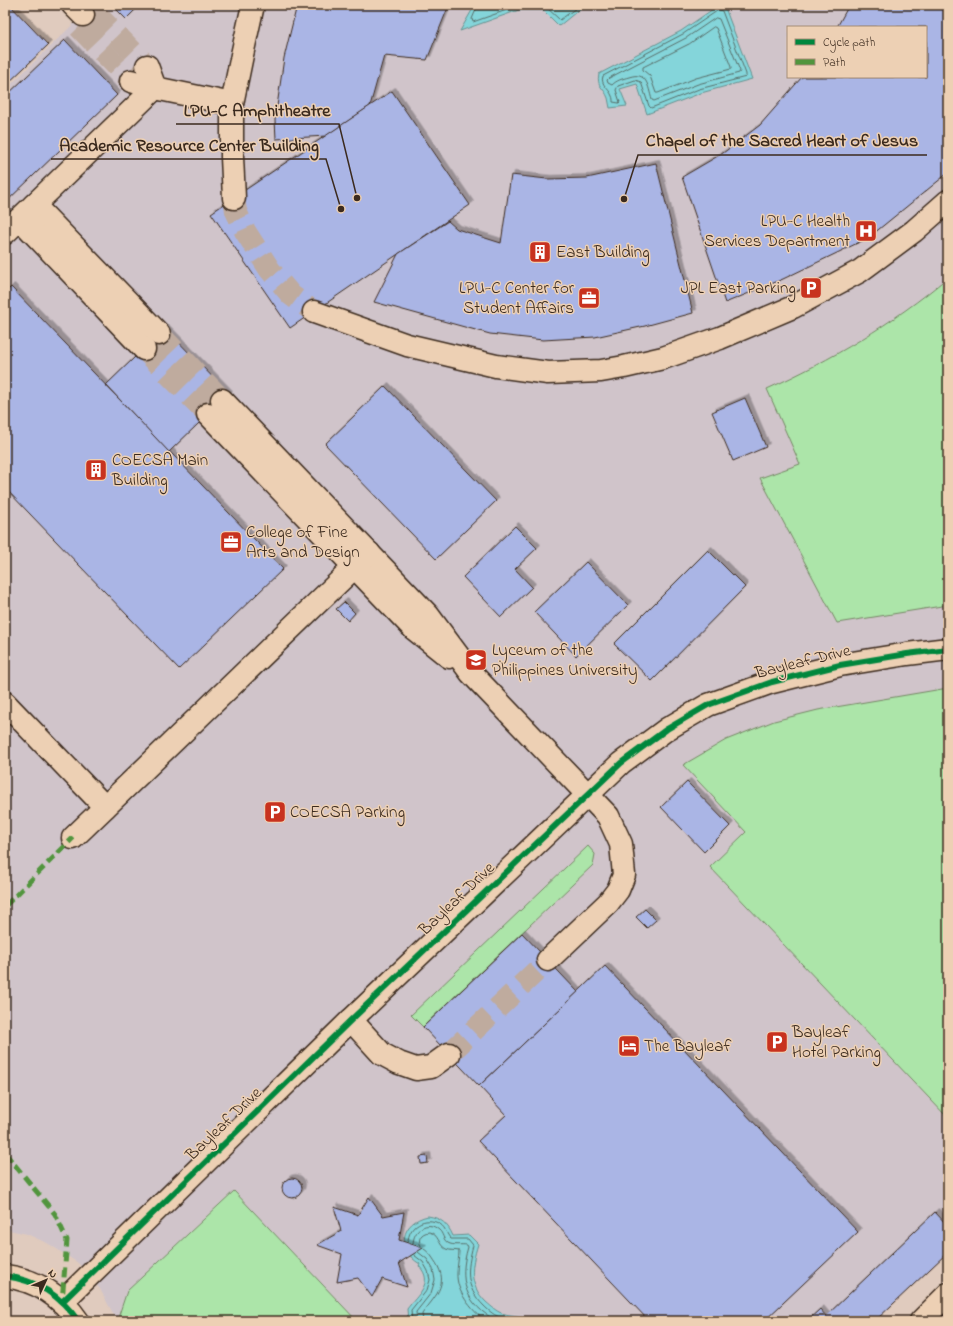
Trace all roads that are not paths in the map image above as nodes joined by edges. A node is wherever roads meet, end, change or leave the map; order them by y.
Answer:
1 (254, 5) edge
2 (147, 66) tunnel mouth
3 (131, 81) tunnel mouth
4 (155, 88) junction
5 (232, 104) junction
6 (234, 198) tunnel mouth
7 (948, 201) edge
8 (20, 219) edge
9 (314, 312) tunnel mouth
10 (151, 341) tunnel mouth
11 (215, 407) tunnel mouth
12 (362, 560) junction
13 (948, 649) edge
14 (5, 703) edge
15 (588, 794) junction
16 (105, 807) junction
17 (73, 838) dead end
18 (548, 960) tunnel mouth
19 (351, 1020) junction
20 (449, 1054) tunnel mouth
21 (5, 1276) edge
22 (948, 1294) edge
23 (62, 1302) junction
24 (78, 1321) edge
25 (921, 1321) edge

1 - 5 street
2 - 4 street
3 - 4 street
4 - 5 street
4 - 8 street
5 - 6 street
7 - 9 street
8 - 10 street
11 - 12 street
12 - 15 street
12 - 16 street
13 - 15 street, Bayleaf Drive
14 - 16 street
15 - 18 street
15 - 19 street, Bayleaf Drive
16 - 17 street
19 - 20 street
19 - 23 street, Bayleaf Drive
21 - 23 street
22 - 25 street
23 - 24 street

